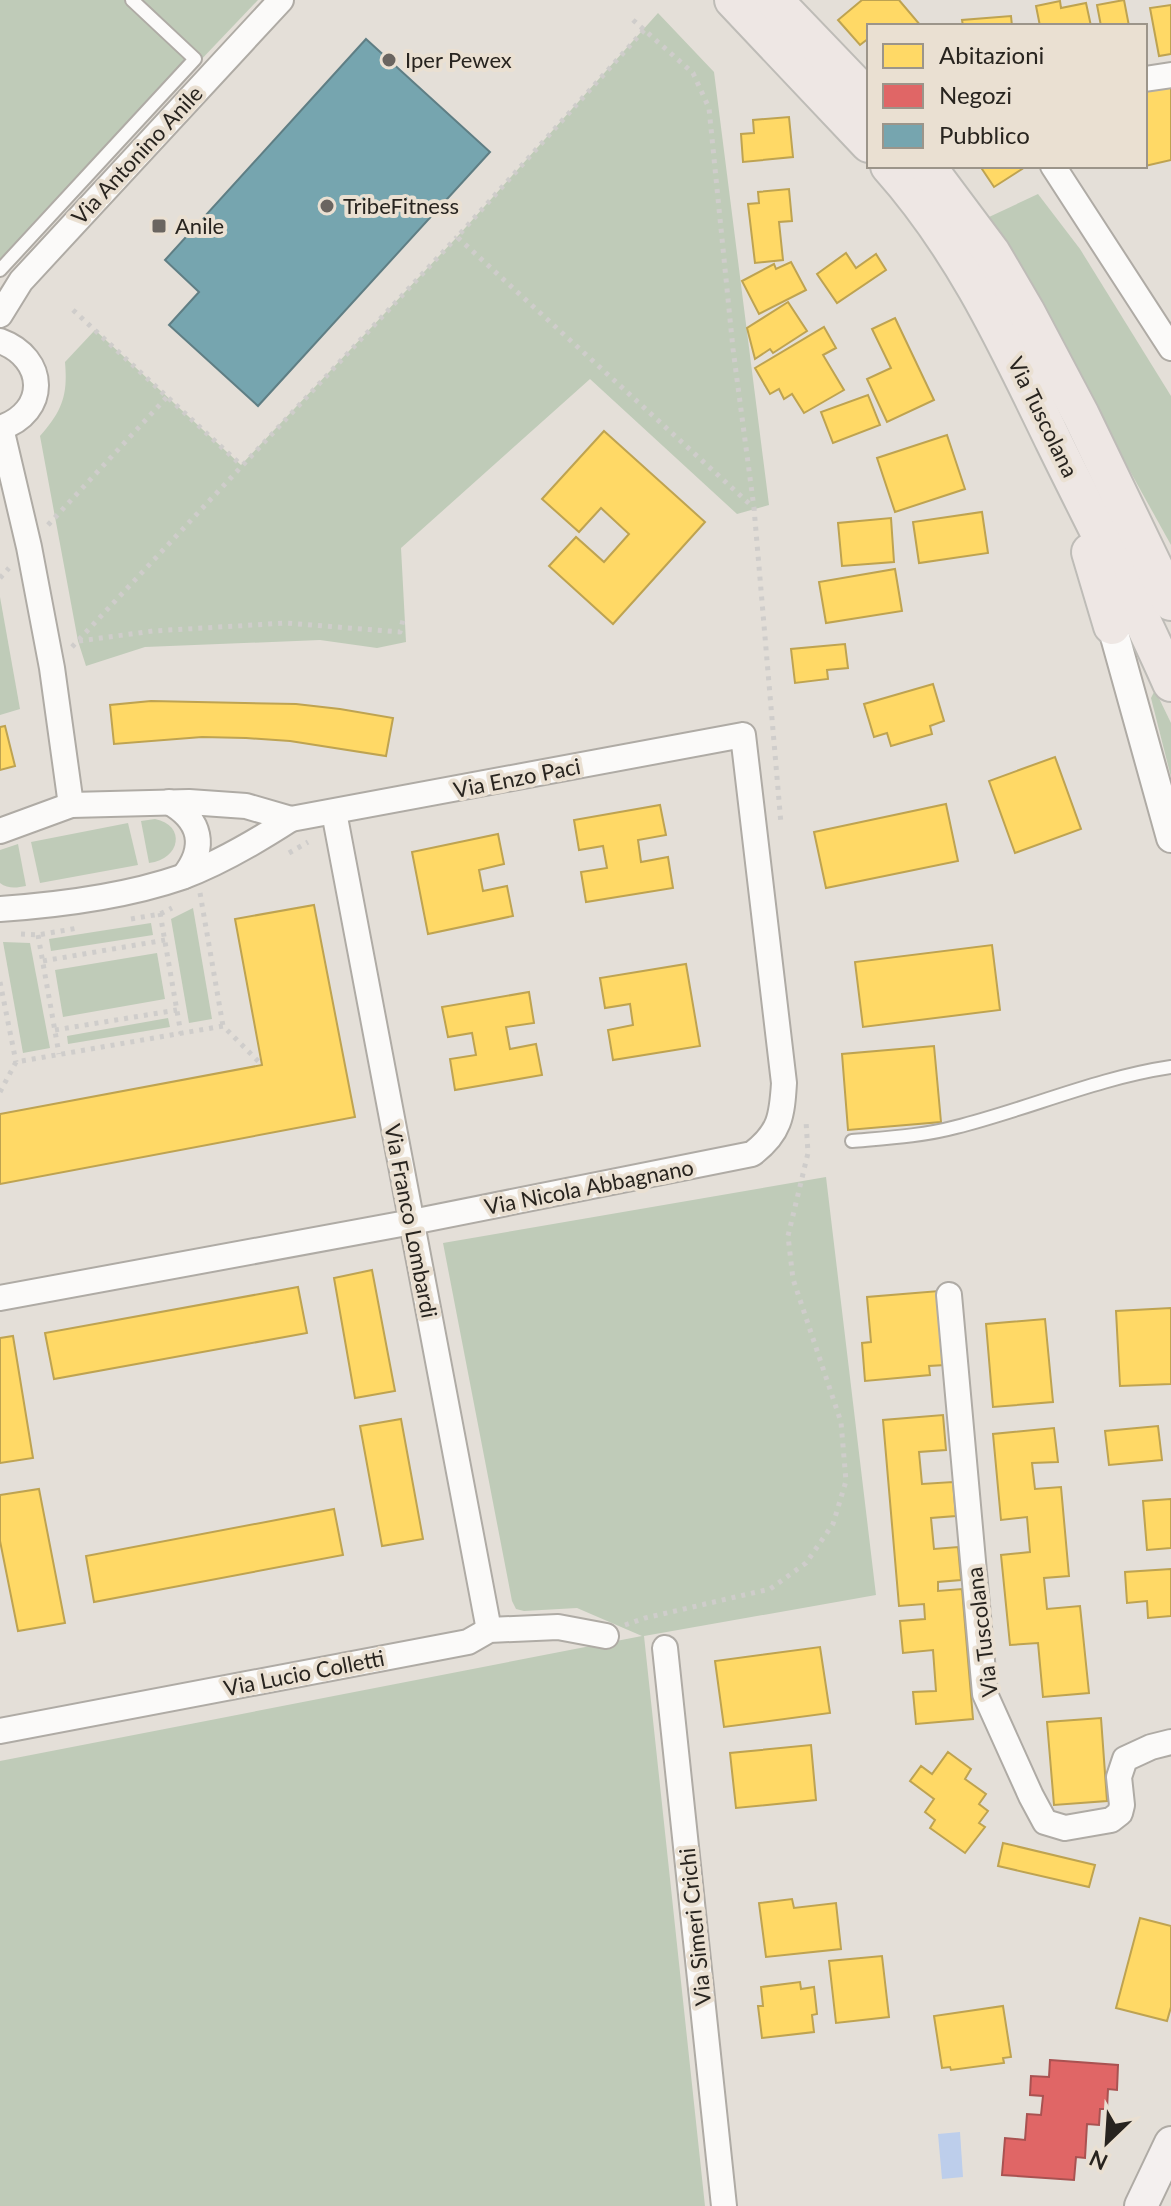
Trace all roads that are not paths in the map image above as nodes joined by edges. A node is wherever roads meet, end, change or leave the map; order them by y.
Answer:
1 (132, 0) edge
2 (281, 0) edge
3 (733, 0) edge
4 (774, 0) edge
5 (1171, 75) edge
6 (1147, 79) edge
7 (867, 97) edge
8 (867, 142) edge
9 (891, 168) edge
10 (929, 168) edge
11 (1054, 168) edge
12 (0, 270) edge
13 (0, 315) edge
14 (0, 341) edge
15 (1171, 348) edge
16 (1, 428) edge
17 (1053, 441) junction
18 (1167, 582) edge
19 (1112, 626) joint
20 (1171, 683) edge
21 (743, 735) joint
22 (169, 802) junction
23 (71, 805) junction
24 (334, 812) junction
25 (291, 819) junction
26 (0, 831) edge
27 (1171, 838) edge
28 (190, 890) junction
29 (0, 908) edge
30 (1171, 1067) edge
31 (852, 1141) dead end
32 (412, 1222) junction
33 (949, 1295) dead end
34 (0, 1298) edge
35 (489, 1630) junction
36 (606, 1636) dead end
37 (665, 1648) dead end
38 (0, 1731) edge
39 (1171, 1742) edge
40 (1171, 2143) edge
41 (724, 2206) edge
42 (1141, 2206) edge

1 - 12 lane
2 - 13 street, Via Antonino Anile
3 - 8 main road
4 - 7 main road
5 - 6 street
9 - 17 main road, Via Tuscolana
10 - 18 main road, Via Tuscolana
11 - 15 street
14 - 16 street
16 - 23 street
17 - 19 main road
17 - 20 main road, Via Tuscolana
19 - 27 street
21 - 24 street, Via Enzo Paci
21 - 32 street, Via Nicola Abbagnano
22 - 23 street, Via Enzo Paci
22 - 25 street, Via Enzo Paci
22 - 28 street
23 - 26 street, Via Enzo Paci
24 - 25 street, Via Enzo Paci
24 - 32 street, Via Franco Lombardi
25 - 28 street, Via Enzo Paci
28 - 29 street, Via Enzo Paci
30 - 31 lane
32 - 34 street, Via Nicola Abbagnano
32 - 35 street, Via Franco Lombardi
33 - 39 street, Via Tuscolana
35 - 36 street, Via Lucio Colletti
35 - 38 street, Via Lucio Colletti
37 - 41 street, Via Simeri Crichi
40 - 42 main road

